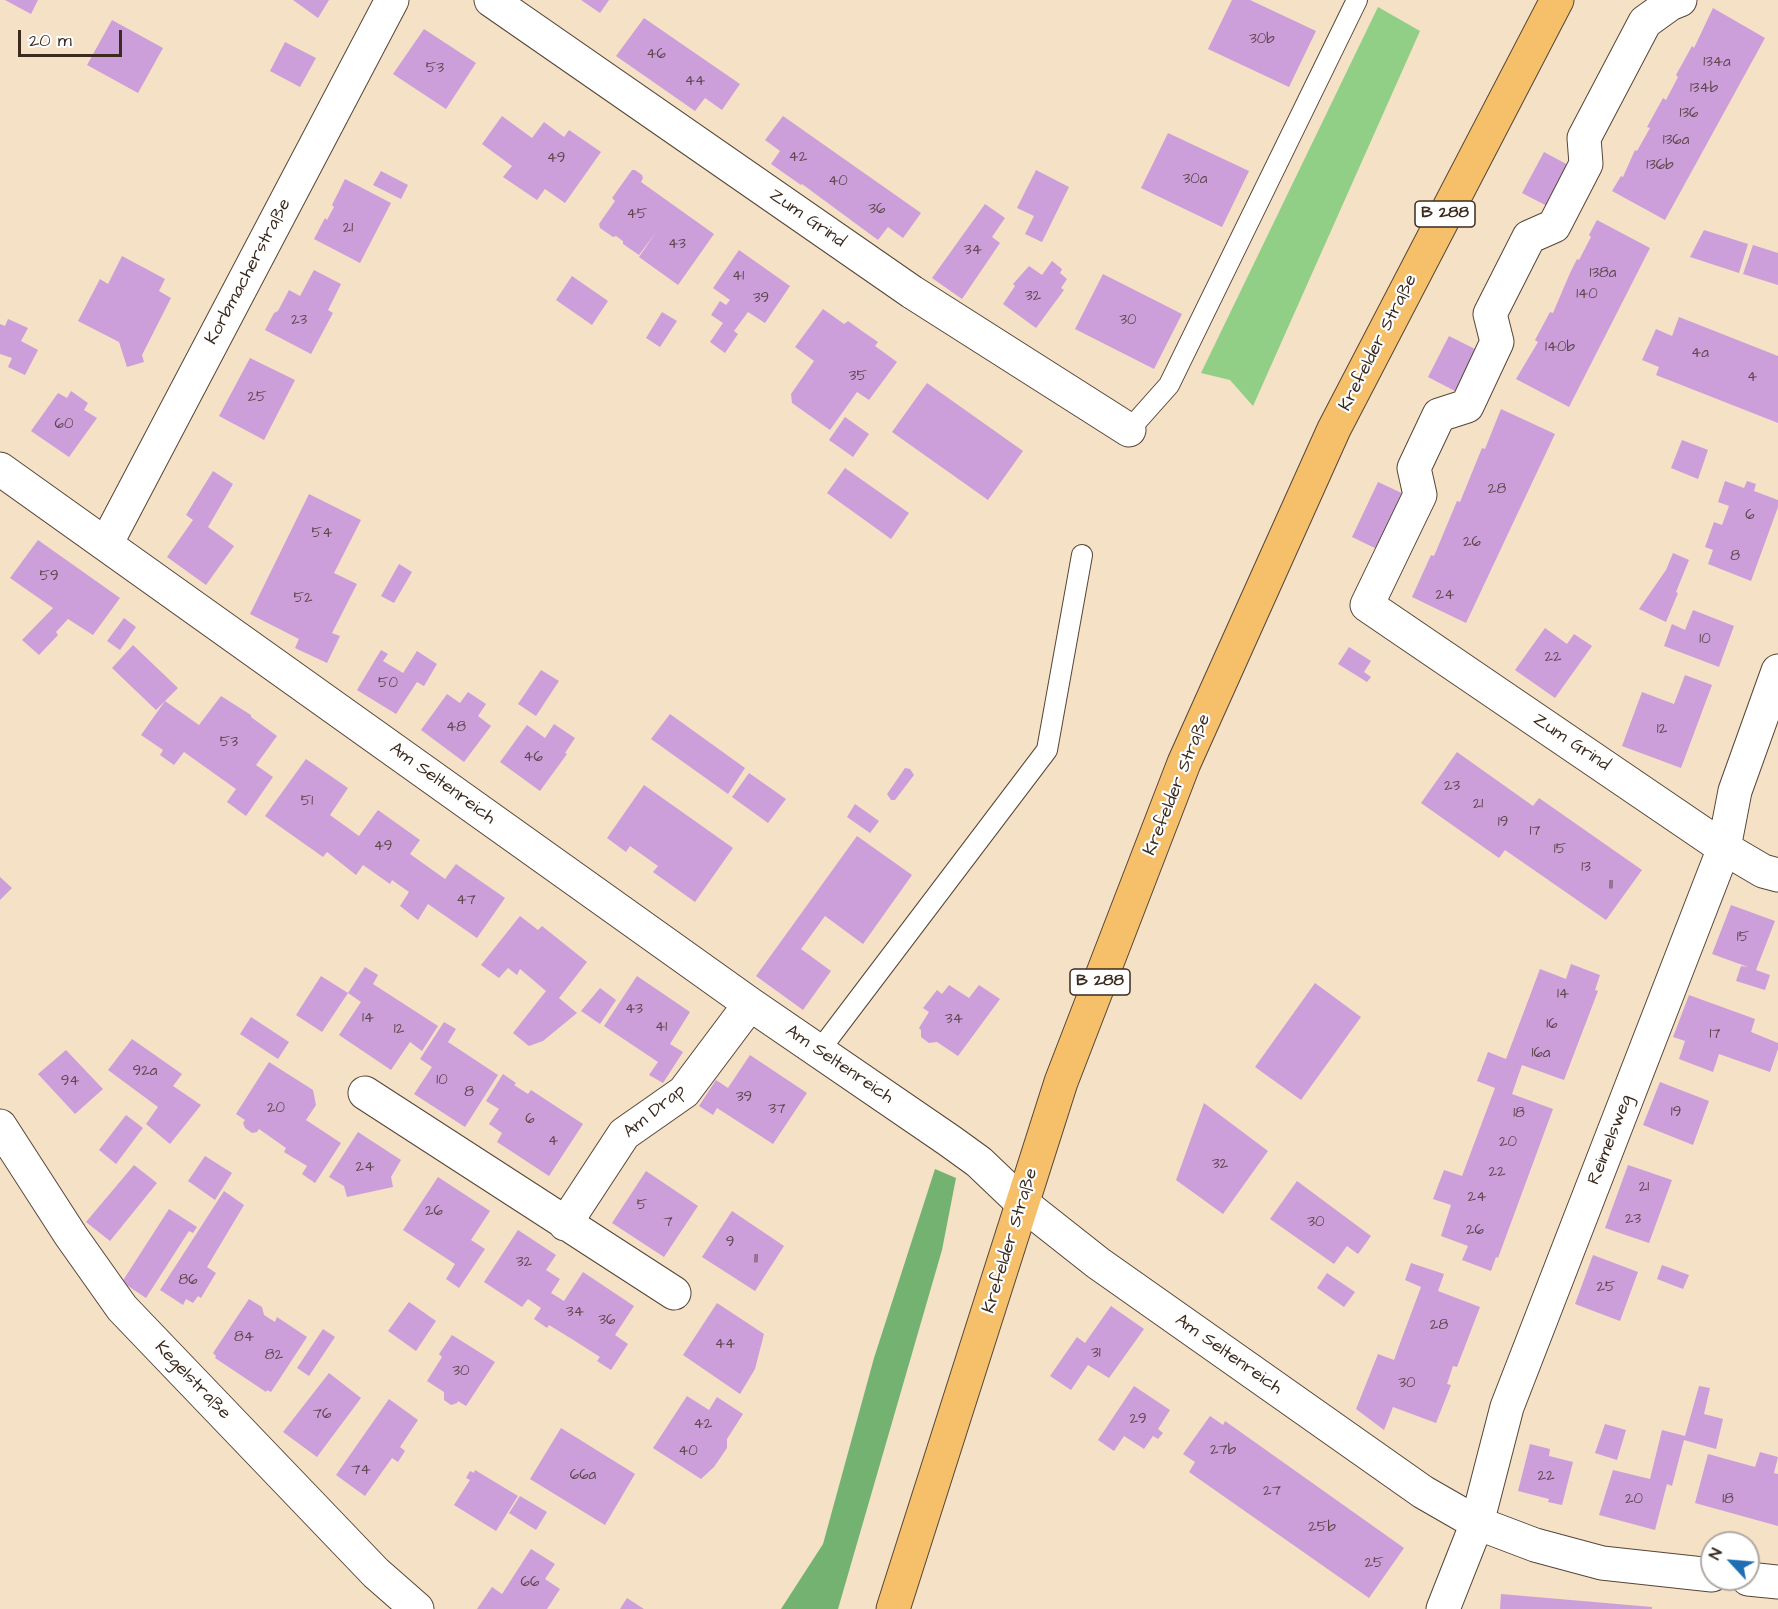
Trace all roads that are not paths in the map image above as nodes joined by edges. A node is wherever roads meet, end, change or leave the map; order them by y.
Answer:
1 (392, 0) edge
2 (490, 0) edge
3 (1357, 0) edge
4 (1557, 0) edge
5 (1680, 0) edge
6 (1129, 430) joint
7 (0, 469) edge
8 (106, 544) junction
9 (1082, 555) dead end
10 (1778, 670) edge
11 (1769, 724) edge
12 (1724, 848) junction
13 (1778, 875) edge
14 (750, 1004) junction
15 (819, 1051) junction
16 (364, 1093) dead end
17 (0, 1126) edge
18 (1023, 1203) junction
19 (565, 1224) junction
20 (674, 1293) dead end
21 (1476, 1523) junction
22 (1700, 1574) edge
23 (1760, 1580) edge
24 (1778, 1582) edge
25 (417, 1609) edge
26 (893, 1609) edge
27 (1443, 1609) edge

1 - 8 street, Korbmacherstraße
2 - 6 street, Zum Grind
3 - 6 lane
4 - 18 main road, Krefelder Straße / B 288
5 - 12 street, Zum Grind
7 - 8 street, Am Seltenreich
8 - 14 street, Am Seltenreich
9 - 15 lane
10 - 11 street, Reimelsweg
11 - 12 street, Reimelsweg
12 - 13 street, Zum Grind
12 - 21 street, Reimelsweg
14 - 15 street, Am Seltenreich
14 - 19 street, Am Drap
15 - 18 street, Am Seltenreich
16 - 19 street
17 - 25 street, Kegelstraße
18 - 21 street, Am Seltenreich
18 - 26 main road, Krefelder Straße / B 288
19 - 20 street
21 - 22 street, Am Seltenreich
21 - 27 street, Reimelsweg
23 - 24 street

